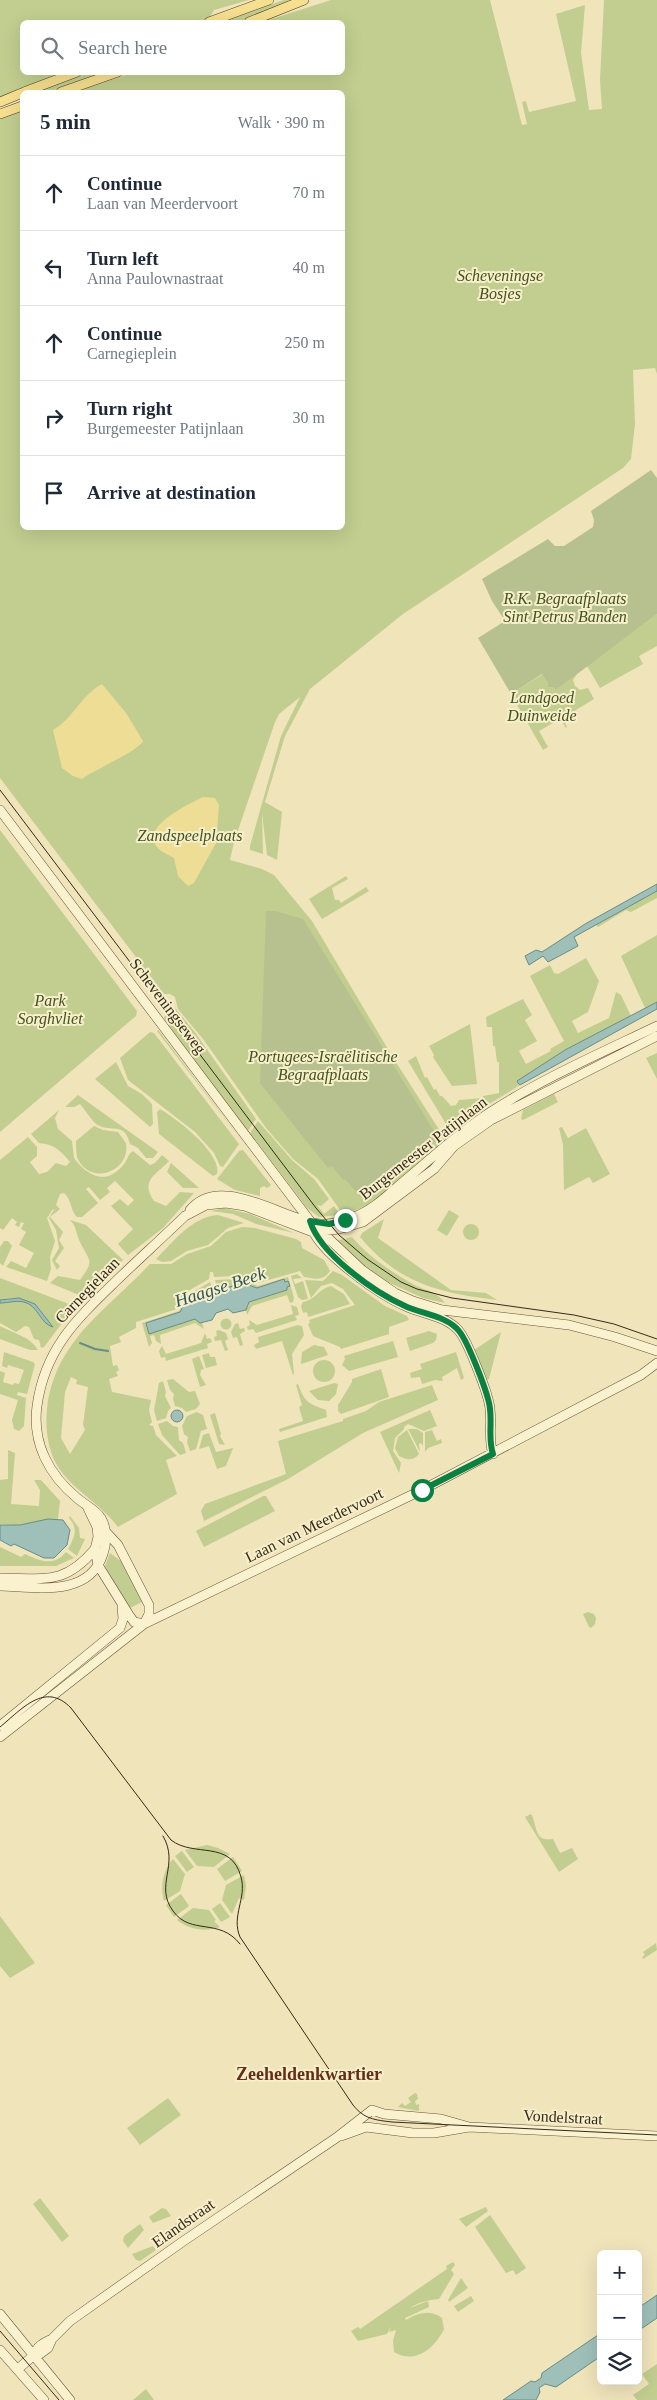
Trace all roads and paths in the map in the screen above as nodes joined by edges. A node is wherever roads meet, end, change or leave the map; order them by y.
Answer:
1 (269, 0) edge
2 (304, 0) edge
3 (214, 20) edge
4 (254, 20) edge
5 (69, 75) edge
6 (110, 75) edge
7 (31, 90) edge
8 (68, 90) edge
9 (20, 94) edge
10 (0, 102) edge
11 (20, 107) edge
12 (0, 114) edge
13 (0, 810) edge
14 (657, 1026) edge
15 (657, 1036) edge
16 (185, 1216) junction
17 (310, 1221) junction
18 (317, 1232) junction
19 (655, 1351) edge
20 (657, 1363) edge
21 (493, 1454) junction
22 (86, 1505) junction
23 (105, 1531) junction
24 (99, 1548) junction
25 (125, 1558) junction
26 (98, 1565) junction
27 (0, 1578) edge
28 (0, 1586) edge
29 (122, 1606) junction
30 (144, 1624) junction
31 (0, 1726) edge
32 (0, 1737) edge
33 (372, 2110) joint
34 (363, 2127) joint
35 (469, 2127) junction
36 (657, 2136) edge
37 (336, 2138) junction
38 (0, 2314) edge
39 (0, 2350) edge
40 (34, 2355) junction
41 (18, 2369) junction
42 (44, 2400) edge
43 (70, 2400) edge

1 - 3 main road
2 - 4 main road
5 - 7 main road
6 - 8 main road
9 - 10 main road
11 - 12 main road
13 - 17 street, Scheveningseweg
14 - 17 street, Burgemeester Patijnlaan
15 - 18 street, Burgemeester Patijnlaan
16 - 17 street, Carnegielaan
16 - 18 street, Carnegielaan
16 - 22 street, Carnegielaan
17 - 18 street
18 - 19 street
18 - 21 street
20 - 21 street, Laan van Meerdervoort
21 - 30 street, Laan van Meerdervoort
22 - 23 street, Carnegielaan
22 - 24 street, Carnegielaan
23 - 24 street, Carnegielaan
23 - 25 street, Carnegielaan
24 - 25 street
24 - 26 street, Carnegielaan
24 - 27 street
25 - 30 street, Carnegielaan
26 - 28 street
26 - 29 street
29 - 30 street
29 - 31 street
30 - 32 street, Laan van Meerdervoort
33 - 35 street, Vondelstraat
33 - 37 street, Elandstraat
34 - 35 street, Vondelstraat
34 - 37 street, Elandstraat
35 - 36 street, Vondelstraat
37 - 40 street, Elandstraat
38 - 40 street
39 - 41 street
40 - 41 street, Elandstraat
40 - 43 street
41 - 42 street

